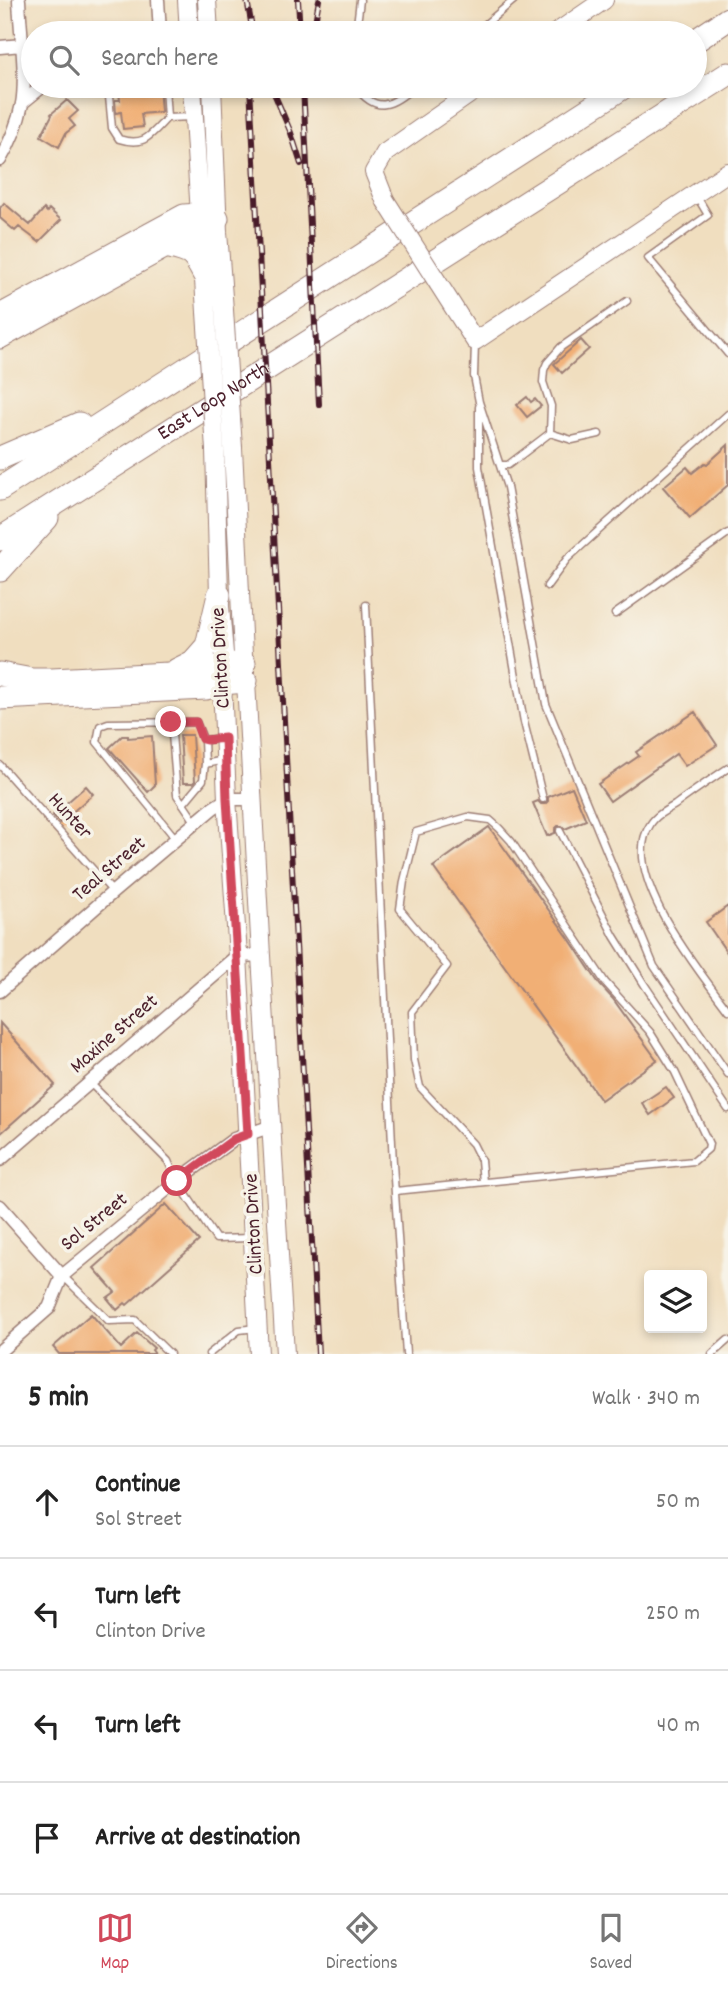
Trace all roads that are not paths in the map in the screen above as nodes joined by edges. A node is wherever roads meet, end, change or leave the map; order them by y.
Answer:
1 (19, 0) edge
2 (158, 0) edge
3 (187, 0) edge
4 (207, 0) edge
5 (360, 0) edge
6 (514, 0) edge
7 (604, 0) edge
8 (728, 19) edge
9 (23, 21) edge
10 (159, 21) edge
11 (188, 21) edge
12 (208, 21) edge
13 (357, 21) edge
14 (489, 21) edge
15 (573, 21) edge
16 (707, 33) edge
17 (21, 45) edge
18 (0, 47) edge
19 (728, 74) edge
20 (728, 87) edge
21 (707, 88) edge
22 (707, 97) edge
23 (22, 98) edge
24 (28, 98) edge
25 (109, 98) edge
26 (166, 98) edge
27 (192, 98) edge
28 (211, 98) edge
29 (366, 98) edge
30 (400, 98) edge
31 (464, 98) edge
32 (606, 98) edge
33 (692, 98) edge
34 (705, 98) edge
35 (22, 103) junction
36 (193, 117) junction
37 (167, 118) junction
38 (662, 118) junction
39 (0, 160) edge
40 (728, 172) edge
41 (695, 193) junction
42 (206, 220) junction
43 (166, 246) junction
44 (204, 274) junction
45 (627, 301) dead end
46 (215, 311) junction
47 (0, 316) edge
48 (0, 337) edge
49 (475, 341) junction
50 (728, 354) edge
51 (153, 391) junction
52 (479, 402) junction
53 (728, 414) edge
54 (550, 433) junction
55 (599, 434) dead end
56 (224, 449) junction
57 (0, 458) edge
58 (500, 465) junction
59 (0, 489) edge
60 (71, 493) junction
61 (728, 533) edge
62 (0, 539) edge
63 (0, 570) edge
64 (547, 586) dead end
65 (219, 595) junction
66 (366, 605) dead end
67 (615, 614) dead end
68 (234, 673) junction
69 (0, 674) edge
70 (168, 674) junction
71 (0, 698) edge
72 (171, 722) junction
73 (225, 738) junction
74 (204, 740) junction
75 (226, 759) junction
76 (205, 764) junction
77 (0, 765) edge
78 (728, 768) edge
79 (227, 799) junction
80 (253, 799) junction
81 (543, 799) dead end
82 (183, 804) junction
83 (196, 823) junction
84 (560, 831) dead end
85 (176, 839) junction
86 (113, 892) junction
87 (238, 955) junction
88 (261, 956) junction
89 (0, 991) edge
90 (728, 1010) edge
91 (728, 1074) edge
92 (90, 1083) junction
93 (728, 1109) edge
94 (272, 1126) junction
95 (248, 1134) junction
96 (0, 1160) edge
97 (177, 1181) junction
98 (483, 1182) junction
99 (395, 1191) junction
100 (0, 1206) edge
101 (253, 1238) junction
102 (62, 1276) junction
103 (258, 1328) junction
104 (728, 1340) edge
105 (0, 1350) edge
106 (170, 1354) edge
107 (209, 1354) edge
108 (259, 1354) edge
109 (285, 1354) edge
110 (405, 1354) edge
111 (712, 1354) edge

1 - 9 street
2 - 10 street
3 - 11 main road
4 - 12 main road
5 - 13 lane
6 - 14 lane
7 - 15 main road
8 - 16 highway
17 - 18 street
19 - 21 highway, East Loop North
20 - 22 highway
23 - 35 street
24 - 35 street
25 - 37 lane
26 - 37 lane
27 - 36 main road, Clinton Drive
28 - 42 main road, Clinton Drive
29 - 30 lane
31 - 49 main road, bridge
32 - 51 highway, East Loop North
33 - 38 highway, East Loop North
34 - 38 highway
35 - 39 street
36 - 37 lane
36 - 42 main road, Clinton Drive
38 - 60 highway, East Loop North
40 - 41 main road
41 - 49 main road
41 - 50 lane
42 - 43 highway
42 - 44 main road, Clinton Drive
42 - 46 main road, Clinton Drive
42 - 47 highway
43 - 44 highway
43 - 48 highway
44 - 46 main road, Clinton Drive
45 - 54 lane
46 - 56 main road, Clinton Drive, bridge
49 - 52 lane
51 - 57 highway
51 - 59 highway, East Loop North
52 - 58 lane
52 - 81 lane
53 - 64 lane
54 - 55 lane
54 - 58 lane
56 - 65 main road, Clinton Drive
56 - 68 main road, Clinton Drive
58 - 91 lane
60 - 62 highway, East Loop North
60 - 63 highway
61 - 67 lane
65 - 68 main road, Clinton Drive
65 - 70 highway
66 - 99 lane
68 - 70 highway
68 - 71 highway
68 - 73 main road, Clinton Drive
68 - 80 main road, Clinton Drive
69 - 70 highway
72 - 74 lane
72 - 82 lane
72 - 85 lane
73 - 74 lane
73 - 75 main road, Clinton Drive
74 - 76 lane
75 - 76 lane
75 - 79 main road, Clinton Drive
76 - 82 lane
77 - 86 lane, Hunter
78 - 90 lane
79 - 80 street
79 - 83 street, Teal Street
79 - 87 main road, Clinton Drive
80 - 88 main road, Clinton Drive
82 - 83 lane
83 - 85 street, Teal Street
84 - 93 lane
85 - 86 street, Teal Street
86 - 89 street, Teal Street
87 - 88 street
87 - 92 street, Maxine Street
87 - 95 main road, Clinton Drive
88 - 94 main road, Clinton Drive
92 - 96 street, Maxine Street
92 - 97 lane
94 - 95 street, Sol Street
94 - 109 main road, Clinton Drive
95 - 97 street, Sol Street
95 - 101 main road, Clinton Drive
97 - 101 lane
97 - 102 street, Sol Street
98 - 98 lane
98 - 99 lane
99 - 110 lane
100 - 102 street
101 - 103 main road, Clinton Drive
102 - 105 street, Sol Street
102 - 106 lane
103 - 107 lane
103 - 108 main road, Clinton Drive
104 - 111 lane

